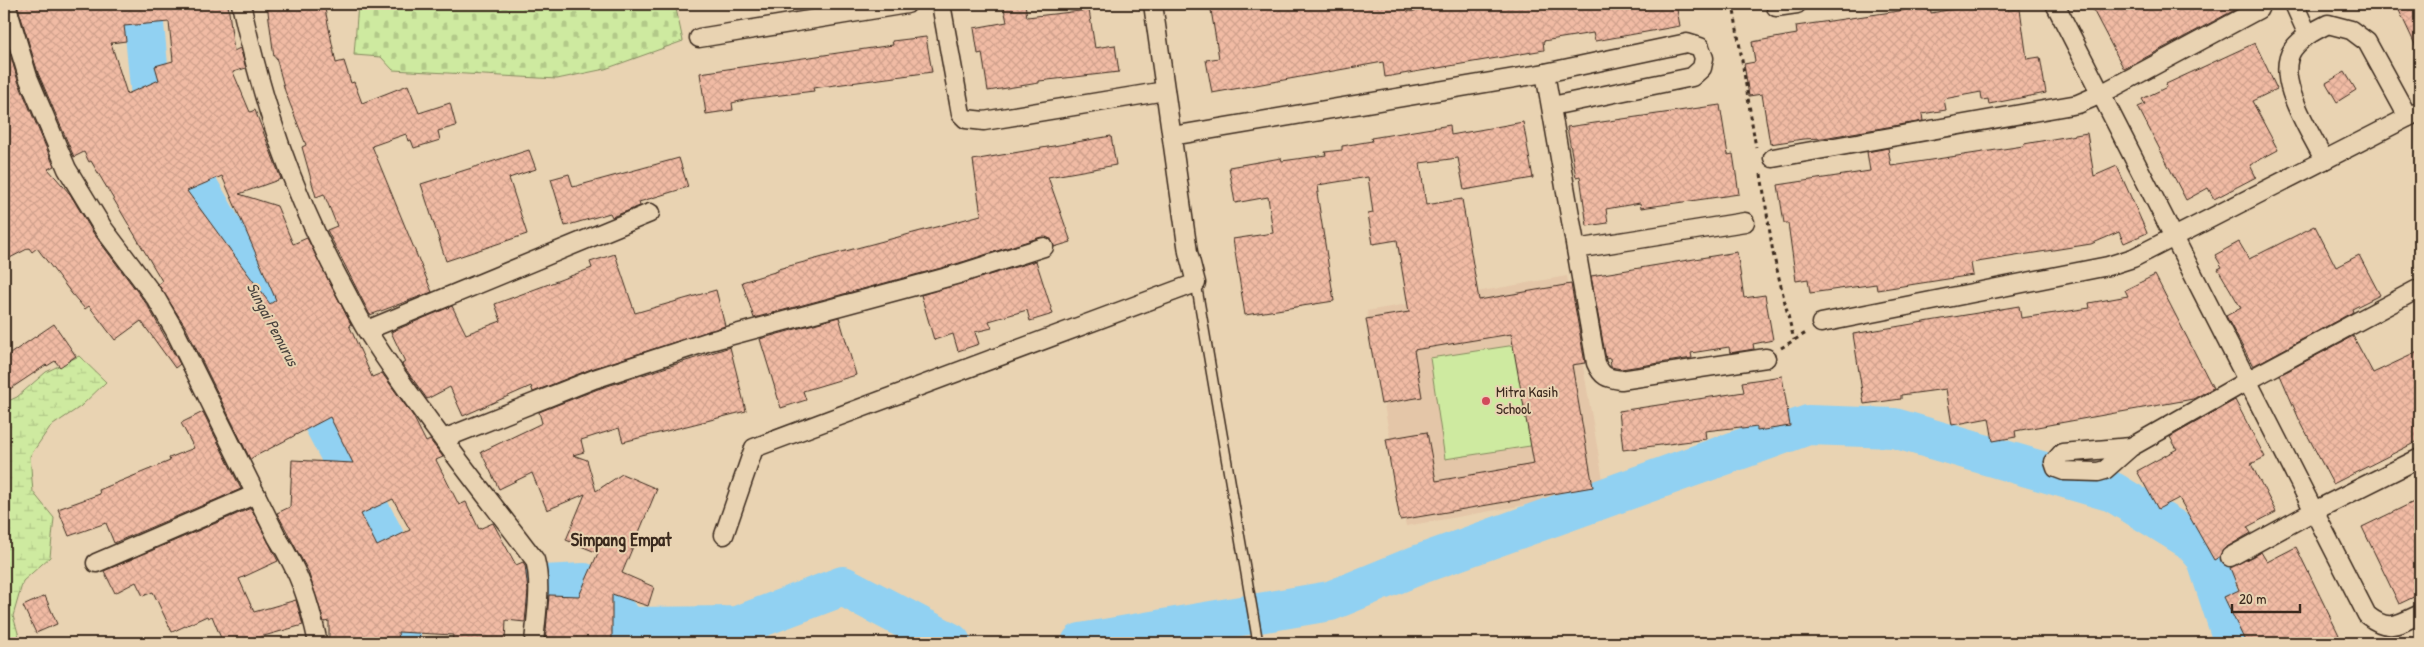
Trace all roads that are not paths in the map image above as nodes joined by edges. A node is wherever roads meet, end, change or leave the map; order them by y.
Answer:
1 (6, 4) edge
2 (241, 4) edge
3 (907, 4) edge
4 (940, 4) edge
5 (1153, 4) edge
6 (1797, 4) edge
7 (2055, 4) edge
8 (2294, 4) edge
9 (1776, 7) dead end
10 (2259, 9) dead end
11 (2308, 35) junction
12 (698, 38) dead end
13 (1545, 73) junction
14 (1165, 91) junction
15 (2101, 94) junction
16 (1552, 106) junction
17 (2414, 114) edge
18 (1172, 136) junction
19 (1773, 158) dead end
20 (2324, 160) junction
21 (650, 213) dead end
22 (1745, 222) dead end
23 (2174, 238) junction
24 (1044, 246) dead end
25 (1576, 249) junction
26 (1196, 283) junction
27 (2416, 290) dead end
28 (1821, 323) road end
29 (367, 330) junction
30 (1766, 358) road end
31 (2247, 381) junction
32 (443, 440) junction
33 (2131, 446) dead end
34 (2420, 458) edge
35 (256, 494) junction
36 (2314, 511) junction
37 (724, 535) dead end
38 (2230, 557) dead end
39 (96, 563) dead end
40 (2420, 614) edge
41 (318, 643) edge
42 (534, 643) edge
43 (1258, 643) edge

1 - 35 street
2 - 29 street
3 - 12 street
4 - 14 street
5 - 14 street
6 - 9 street
7 - 15 street
8 - 11 street
10 - 15 street
11 - 17 street
11 - 20 street
13 - 16 street
13 - 16 street
13 - 18 street
14 - 18 street
15 - 19 street
15 - 23 street
16 - 25 street
17 - 20 street
18 - 26 street
20 - 23 street
21 - 29 street
22 - 25 street
23 - 28 street
23 - 31 street
24 - 32 street
25 - 30 street
26 - 37 street
26 - 43 lane
27 - 31 street
29 - 32 street
31 - 33 street
31 - 36 street
32 - 42 street
34 - 36 street
35 - 39 street
35 - 41 street
36 - 38 street
36 - 40 street

